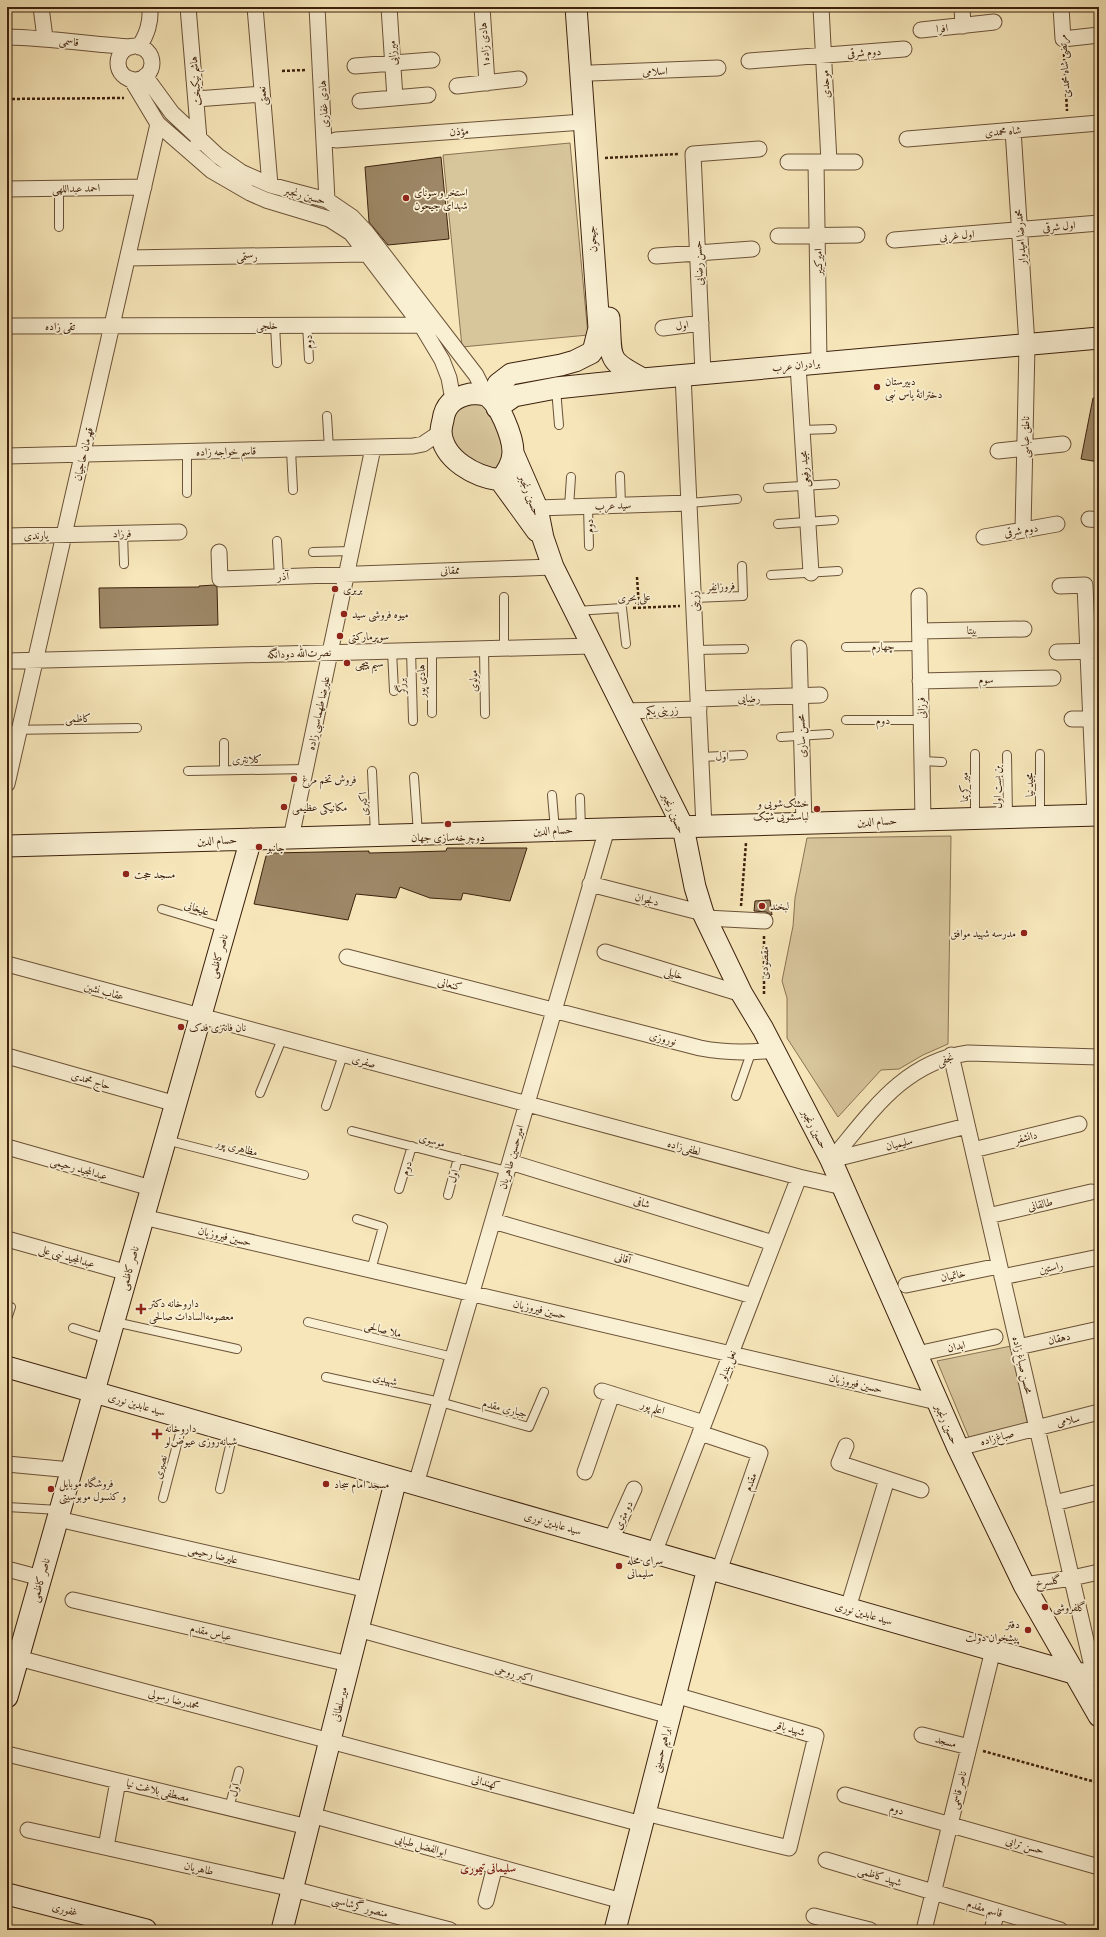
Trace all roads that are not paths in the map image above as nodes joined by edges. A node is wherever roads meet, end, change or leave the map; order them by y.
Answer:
1 (41, 7) edge
2 (150, 7) edge
3 (188, 7) edge
4 (255, 7) edge
5 (317, 7) edge
6 (389, 7) edge
7 (482, 7) edge
8 (576, 7) edge
9 (587, 7) edge
10 (821, 7) edge
11 (962, 7) edge
12 (1061, 7) edge
13 (994, 22) dead end
14 (962, 26) junction
15 (921, 30) dead end
16 (1099, 36) edge
17 (7, 37) edge
18 (45, 38) junction
19 (135, 47) junction
20 (904, 49) dead end
21 (823, 54) junction
22 (432, 60) dead end
23 (749, 61) dead end
24 (393, 63) junction
25 (355, 66) dead end
26 (718, 68) dead end
27 (591, 73) junction
28 (138, 78) junction
29 (519, 79) dead end
30 (487, 83) junction
31 (457, 86) dead end
32 (262, 94) junction
33 (428, 95) dead end
34 (395, 98) junction
35 (196, 99) junction
36 (360, 101) dead end
37 (583, 122) junction
38 (1099, 123) edge
39 (158, 124) junction
40 (1013, 130) junction
41 (199, 139) junction
42 (907, 139) dead end
43 (336, 140) dead end
44 (759, 149) dead end
45 (192, 154) junction
46 (788, 162) dead end
47 (823, 162) junction
48 (855, 162) dead end
49 (144, 186) junction
50 (270, 186) junction
51 (59, 188) junction
52 (7, 189) edge
53 (327, 200) junction
54 (1099, 223) edge
55 (59, 227) dead end
56 (1020, 230) junction
57 (817, 235) junction
58 (857, 235) dead end
59 (778, 236) dead end
60 (894, 240) dead end
61 (752, 249) dead end
62 (366, 254) junction
63 (698, 254) junction
64 (656, 256) dead end
65 (128, 258) junction
66 (701, 323) junction
67 (275, 325) junction
68 (307, 325) junction
69 (421, 325) junction
70 (7, 326) edge
71 (112, 326) junction
72 (663, 328) dead end
73 (1099, 338) edge
74 (1027, 344) junction
75 (309, 358) dead end
76 (819, 362) junction
77 (277, 363) dead end
78 (798, 365) junction
79 (693, 374) junction
80 (643, 378) junction
81 (556, 388) junction
82 (453, 400) junction
83 (492, 401) junction
84 (327, 416) dead end
85 (559, 425) dead end
86 (832, 429) dead end
87 (802, 430) junction
88 (441, 432) junction
89 (1063, 444) dead end
90 (373, 448) junction
91 (329, 449) junction
92 (1025, 449) junction
93 (291, 450) junction
94 (998, 451) dead end
95 (187, 452) junction
96 (513, 453) junction
97 (82, 454) junction
98 (7, 456) edge
99 (620, 476) dead end
100 (571, 477) dead end
101 (500, 480) junction
102 (835, 484) dead end
103 (805, 485) junction
104 (768, 488) dead end
105 (292, 490) dead end
106 (187, 493) dead end
107 (737, 499) dead end
108 (689, 503) junction
109 (621, 505) junction
110 (588, 506) junction
111 (569, 507) junction
112 (537, 508) junction
113 (834, 520) dead end
114 (808, 522) junction
115 (778, 524) dead end
116 (1057, 524) dead end
117 (1023, 530) junction
118 (179, 532) dead end
119 (123, 533) junction
120 (64, 534) junction
121 (7, 536) edge
122 (984, 536) dead end
123 (543, 538) junction
124 (278, 541) dead end
125 (590, 546) dead end
126 (352, 551) junction
127 (219, 552) dead end
128 (312, 552) dead end
129 (124, 564) dead end
130 (742, 566) dead end
131 (553, 567) junction
132 (838, 571) dead end
133 (347, 573) junction
134 (811, 573) junction
135 (771, 575) dead end
136 (279, 577) junction
137 (1060, 586) dead end
138 (919, 596) dead end
139 (504, 597) dead end
140 (694, 602) junction
141 (574, 611) junction
142 (1024, 629) dead end
143 (920, 638) junction
144 (626, 644) dead end
145 (592, 646) junction
146 (846, 647) dead end
147 (484, 648) junction
148 (504, 648) junction
149 (799, 648) dead end
150 (744, 649) dead end
151 (411, 650) junction
152 (432, 650) junction
153 (696, 650) junction
154 (392, 651) junction
155 (1094, 651) edge
156 (330, 652) junction
157 (1057, 652) dead end
158 (36, 660) junction
159 (7, 661) edge
160 (1052, 678) dead end
161 (920, 681) junction
162 (394, 691) dead end
163 (820, 695) dead end
164 (800, 697) junction
165 (699, 704) junction
166 (625, 711) junction
167 (432, 713) dead end
168 (485, 714) dead end
169 (1095, 718) edge
170 (1072, 719) dead end
171 (846, 720) dead end
172 (921, 720) junction
173 (413, 721) dead end
174 (136, 728) dead end
175 (13, 730) edge
176 (829, 734) dead end
177 (801, 736) junction
178 (781, 737) dead end
179 (224, 743) dead end
180 (974, 754) dead end
181 (1040, 754) dead end
182 (743, 755) dead end
183 (1007, 755) dead end
184 (701, 757) junction
185 (922, 761) junction
186 (942, 762) dead end
187 (306, 769) junction
188 (224, 770) junction
189 (188, 771) dead end
190 (372, 771) dead end
191 (414, 777) dead end
192 (7, 784) edge
193 (552, 795) dead end
194 (580, 798) dead end
195 (1097, 815) edge
196 (1040, 817) junction
197 (1008, 818) junction
198 (975, 819) junction
199 (923, 820) junction
200 (804, 823) junction
201 (682, 827) junction
202 (704, 827) junction
203 (581, 829) junction
204 (607, 829) junction
205 (555, 830) junction
206 (418, 834) junction
207 (375, 835) junction
208 (292, 838) junction
209 (252, 839) junction
210 (7, 846) edge
211 (590, 884) junction
212 (162, 909) dead end
213 (705, 915) junction
214 (765, 921) road end
215 (226, 929) junction
216 (605, 952) dead end
217 (347, 957) dead end
218 (7, 964) edge
219 (742, 994) junction
220 (554, 1011) junction
221 (201, 1017) junction
222 (282, 1039) junction
223 (773, 1050) junction
224 (752, 1053) junction
225 (343, 1055) junction
226 (951, 1055) junction
227 (7, 1056) edge
228 (1099, 1057) edge
229 (260, 1094) dead end
230 (736, 1096) dead end
231 (176, 1104) junction
232 (526, 1105) junction
233 (326, 1106) dead end
234 (1079, 1124) dead end
235 (967, 1126) junction
236 (352, 1131) dead end
237 (166, 1140) junction
238 (412, 1146) junction
239 (7, 1147) edge
240 (973, 1150) junction
241 (458, 1158) junction
242 (831, 1160) junction
243 (508, 1167) junction
244 (304, 1175) dead end
245 (799, 1177) junction
246 (843, 1187) junction
247 (151, 1188) junction
248 (399, 1189) dead end
249 (1091, 1192) dead end
250 (448, 1195) dead end
251 (988, 1216) junction
252 (143, 1217) junction
253 (357, 1219) dead end
254 (493, 1221) junction
255 (7, 1239) edge
256 (773, 1243) junction
257 (1099, 1257) edge
258 (371, 1270) junction
259 (1001, 1271) junction
260 (128, 1273) junction
261 (906, 1285) dead end
262 (472, 1293) junction
263 (753, 1296) junction
264 (11, 1307) dead end
265 (7, 1319) edge
266 (308, 1322) dead end
267 (72, 1328) dead end
268 (1099, 1329) edge
269 (111, 1330) junction
270 (994, 1337) dead end
271 (1018, 1347) junction
272 (237, 1350) dead end
273 (731, 1354) junction
274 (916, 1354) junction
275 (453, 1357) junction
276 (7, 1367) edge
277 (326, 1377) dead end
278 (94, 1392) junction
279 (544, 1392) dead end
280 (440, 1402) junction
281 (937, 1402) junction
282 (1099, 1412) edge
283 (184, 1418) junction
284 (1037, 1427) junction
285 (702, 1428) junction
286 (233, 1432) junction
287 (846, 1446) dead end
288 (958, 1448) junction
289 (7, 1464) edge
290 (71, 1470) junction
291 (585, 1472) dead end
292 (396, 1479) junction
293 (887, 1479) junction
294 (416, 1484) junction
295 (220, 1489) dead end
296 (634, 1489) dead end
297 (921, 1490) dead end
298 (1099, 1492) edge
299 (163, 1498) dead end
300 (1054, 1503) junction
301 (7, 1507) edge
302 (59, 1514) junction
303 (611, 1540) junction
304 (654, 1552) junction
305 (7, 1570) edge
306 (714, 1570) junction
307 (1099, 1572) edge
308 (41, 1578) junction
309 (1072, 1578) junction
310 (1024, 1585) junction
311 (368, 1590) junction
312 (73, 1600) dead end
313 (848, 1608) junction
314 (358, 1629) junction
315 (993, 1650) junction
316 (13, 1656) edge
317 (350, 1664) junction
318 (1073, 1673) junction
319 (1097, 1675) edge
320 (675, 1695) junction
321 (7, 1697) edge
322 (670, 1716) junction
323 (1099, 1716) edge
324 (922, 1735) dead end
325 (330, 1741) junction
326 (969, 1747) junction
327 (7, 1754) edge
328 (239, 1771) dead end
329 (118, 1781) junction
330 (844, 1795) dead end
331 (229, 1808) junction
332 (644, 1819) junction
333 (310, 1821) junction
334 (950, 1824) junction
335 (28, 1830) dead end
336 (106, 1848) junction
337 (789, 1848) joint
338 (826, 1860) dead end
339 (495, 1866) junction
340 (1099, 1866) edge
341 (292, 1888) junction
342 (933, 1892) junction
343 (7, 1894) edge
344 (486, 1901) dead end
345 (622, 1901) junction
346 (997, 1911) junction
347 (814, 1916) dead end
348 (617, 1929) edge
349 (146, 1930) edge
350 (282, 1930) edge
351 (450, 1930) edge
352 (870, 1930) edge
353 (924, 1930) edge
354 (992, 1930) edge
355 (1060, 1930) edge

1 - 18 street
2 - 19 street
3 - 35 street, هاشم نیکبخت
4 - 32 street, نعمتی
5 - 53 street, هادی غفاری
6 - 24 street, میرزایی
7 - 30 street, هادی زاده۱
8 - 37 main road, جیحون
9 - 27 main road, جیحون
10 - 21 street, موحدی
11 - 14 street, افرا
12 - 16 street, مرتضی شاه محمدی
13 - 14 street, افرا
14 - 15 street, افرا
17 - 18 street, قاسمی
18 - 19 street, قاسمی
19 - 28 street
19 - 28 street
20 - 21 street, دوم شرقی
21 - 23 street
21 - 47 street, موحدی
22 - 24 street
24 - 25 street
24 - 34 street, میرزایی
26 - 27 street, اسلامی
27 - 80 main road, جیحون
28 - 39 street, حسین رنجبر
28 - 41 street, حسین رنجبر
29 - 30 street
30 - 31 street
32 - 35 street
32 - 50 street, نعمتی
33 - 34 street
34 - 36 street
35 - 41 street, هاشم نیکبخت
37 - 43 street, مؤذن
37 - 83 main road, جیحون
38 - 40 street, شاه محمدی
39 - 45 street, حسین رنجبر
39 - 49 street, قهرمان حاجیان
40 - 42 street, شاه محمدی
40 - 56 street, محمدرضا امیدوار
41 - 45 street, هاشم نیکبخت
41 - 50 street, حسین رنجبر
44 - 63 street, حسن رضایی
45 - 62 street, حسین رنجبر
46 - 47 street
47 - 48 street
47 - 57 street, امیرکبیر
49 - 51 street, احمد عبداللهی
49 - 65 street, قهرمان حاجیان
50 - 53 street, حسین رنجبر
51 - 52 street, احمد عبداللهی
51 - 55 lane
53 - 83 street, حسین رنجبر
54 - 56 street, اول شرقی
56 - 60 street, اول غربی
56 - 74 street, محمدرضا امیدوار
57 - 58 street
57 - 59 street
57 - 76 street, امیرکبیر
61 - 63 street
62 - 65 street, رستمی
62 - 69 street, حسین رنجبر
63 - 64 street
63 - 66 street, حسن رضایی
65 - 71 street, قهرمان حاجیان
66 - 72 street, اول
66 - 79 street, حسن رضایی
67 - 68 street, خلجی
67 - 71 street, خلجی
67 - 77 lane
68 - 69 street, خلجی
68 - 75 lane, دوم
69 - 82 street, حسین رنجبر
70 - 71 street, تقی زاده
71 - 97 street, قهرمان حاجیان
73 - 74 main road, برادران عرب
74 - 76 main road, برادران عرب
74 - 92 street, ناطق عباسی
76 - 78 main road, برادران عرب
78 - 79 main road, برادران عرب
78 - 87 street, مجید رفیعی
79 - 80 main road, برادران عرب
79 - 108 street, زرینی
80 - 81 main road, برادران عرب
81 - 83 main road, برادران عرب
81 - 85 lane
82 - 83 main road
82 - 88 main road
83 - 96 main road
84 - 91 lane
86 - 87 lane
87 - 103 street, مجید رفیعی
88 - 90 street, قاسم خواجه زاده
88 - 101 main road
89 - 92 street
90 - 91 street, قاسم خواجه زاده
90 - 126 street, علیرضا طهماسبی زاده
91 - 93 street, قاسم خواجه زاده
92 - 94 street
92 - 117 street, ناطق عباسی
93 - 95 street, قاسم خواجه زاده
93 - 105 lane
95 - 97 street, قاسم خواجه زاده
95 - 106 lane
96 - 101 main road
96 - 112 main road, حسین رنجبر
97 - 98 street, قاسم خواجه زاده
97 - 120 street, قهرمان حاجیان
99 - 109 lane
100 - 111 lane
101 - 123 main road, حسین رنجبر
102 - 103 lane
103 - 104 lane
103 - 114 street, مجید رفیعی
107 - 108 lane
108 - 109 street, سید عرب
108 - 140 street, زرینی
109 - 110 street, سید عرب
110 - 111 street, سید عرب
110 - 125 lane, دوم
111 - 112 street, سید عرب
112 - 123 main road, حسین رنجبر
113 - 114 lane
114 - 115 lane
114 - 134 street, مجید رفیعی
116 - 117 street, دوم شرقی
117 - 122 street, دوم شرقی
118 - 119 street, فرزاد
119 - 120 street, فرزاد
119 - 129 lane
120 - 121 street, یارندی
120 - 158 street, قهرمان حاجیان
123 - 131 main road, حسین رنجبر
124 - 136 lane
126 - 128 lane
126 - 133 street, علیرضا طهماسبی زاده
127 - 136 street, آذر
130 - 140 lane, فروزانفر
131 - 133 street, ممقانی
131 - 141 main road, حسین رنجبر
132 - 134 lane
133 - 136 street, آذر
133 - 156 street, علیرضا طهماسبی زاده
134 - 135 lane
137 - 155 street
138 - 143 street, فرزانی
139 - 148 lane
140 - 153 street, زرینی
141 - 144 lane, علی بحری
141 - 145 main road, حسین رنجبر
142 - 143 street, بیتا
143 - 146 lane, چهارم
143 - 161 street, فرزانی
145 - 148 street, نصرت‌الله دودانگه
145 - 166 main road, حسین رنجبر
147 - 148 street, نصرت‌الله دودانگه
147 - 152 street, نصرت‌الله دودانگه
147 - 168 lane, مولوی
149 - 164 street, محسن ساری
150 - 153 lane
151 - 152 street, نصرت‌الله دودانگه
151 - 154 street, نصرت‌الله دودانگه
151 - 173 lane, برزگر
152 - 167 lane, هادی پور
153 - 165 street, زرینی
154 - 156 street, نصرت‌الله دودانگه
154 - 162 lane
155 - 157 street
155 - 169 street
156 - 158 street, نصرت‌الله دودانگه
156 - 187 street, علیرضا طهماسبی زاده
158 - 159 street, نصرت‌الله دودانگه
158 - 175 street, قهرمان حاجیان
160 - 161 street, سوم
161 - 172 street, فرزانی
163 - 164 street, رضایی
164 - 165 street, رضایی
164 - 177 street, محسن ساری
165 - 166 street, زرینی یکم
165 - 184 street, زرینی
166 - 201 main road, حسین رنجبر
169 - 170 street
169 - 195 street
171 - 172 lane, دوم
172 - 185 street, فرزانی
174 - 175 lane, کاظمی
175 - 192 street, قهرمان حاجیان
176 - 177 lane
177 - 178 lane
177 - 200 street, محسن ساری
179 - 188 lane
180 - 198 lane, میر کریما
181 - 196 lane, مجید نیا
182 - 184 lane, اول
183 - 197 lane, بن بست اول
184 - 202 street, زرینی
185 - 186 lane
185 - 199 street, فرزانی
187 - 188 lane, کلانتری
187 - 208 street, علیرضا طهماسبی زاده
188 - 189 lane, کلانتری
190 - 207 lane, اکبری
191 - 206 lane
193 - 205 lane
194 - 203 lane
195 - 196 main road, حسام الدین
196 - 197 main road, حسام الدین
197 - 198 main road, حسام الدین
198 - 199 main road, حسام الدین
199 - 200 main road, حسام الدین
200 - 202 main road, حسام الدین
201 - 202 main road, حسام الدین
201 - 204 main road, حسام الدین
201 - 213 main road, حسین رنجبر
203 - 204 main road, حسام الدین
203 - 205 main road, حسام الدین
204 - 211 street, امیرحسین طاهریان
205 - 206 main road, حسام الدین
206 - 207 main road, حسام الدین
207 - 208 main road, حسام الدین
208 - 209 main road, حسام الدین
209 - 210 main road, حسام الدین
209 - 215 main road, ناصر کاظمی
211 - 213 street, دلجوان
211 - 220 street, امیرحسین طاهریان
212 - 215 lane, علیخانی
213 - 214 street
213 - 219 main road, حسین رنجبر
215 - 221 main road, ناصر کاظمی
216 - 219 street, خلیلی
217 - 220 street, کنعانی
218 - 221 street, عقاب نشین
219 - 223 main road, حسین رنجبر
220 - 224 street, نوروزی
220 - 232 street, امیرحسین طاهریان
221 - 222 street, صفری
221 - 231 main road, ناصر کاظمی
222 - 225 street, صفری
222 - 229 lane
223 - 224 street, نوروزی
223 - 242 main road, حسین رنجبر
224 - 230 lane
225 - 232 street, صفری
225 - 233 lane
226 - 228 street, نجفی
226 - 235 street, محسن صباغ زاده
226 - 242 street, نجفی
227 - 231 street, حاج محمدی
231 - 237 main road, ناصر کاظمی
232 - 243 street, امیرحسین طاهریان
232 - 245 street, لطفی‌زاده
234 - 240 street, دانشفر
235 - 240 street, محسن صباغ زاده
235 - 242 street, سلیمیان
236 - 238 lane, موسوی
237 - 244 lane, مظاهری پور
237 - 247 main road, ناصر کاظمی
238 - 241 lane, موسوی
238 - 248 lane, دوم
239 - 247 street, عبدالمجید رحیمی
240 - 251 street, محسن صباغ زاده
241 - 243 lane, موسوی
241 - 250 lane, اول
242 - 246 main road, حسین رنجبر
243 - 254 street, امیرحسین طاهریان
243 - 256 street, شافی
245 - 246 street, لطفی‌زاده
245 - 256 street, نعل بندلو
246 - 274 main road, حسین رنجبر
247 - 252 main road, ناصر کاظمی
249 - 251 street, طالقانی
251 - 259 street, محسن صباغ زاده
252 - 258 street, حسین فیروزیان
252 - 260 main road, ناصر کاظمی
253 - 258 lane
254 - 262 street, امیرحسین طاهریان
254 - 263 street, آقانی
255 - 260 street, عبدالمجید نبی علی
256 - 263 street, نعل بندلو
257 - 259 street, راستین
258 - 262 street, حسین فیروزیان
259 - 261 street, خاتمیان
259 - 271 street, محسن صباغ زاده
260 - 269 main road, ناصر کاظمی
262 - 273 street, حسین فیروزیان
262 - 275 street, امیرحسین طاهریان
263 - 273 street, نعل بندلو
264 - 265 lane
266 - 275 lane, ملا صالحی
267 - 269 lane
268 - 271 street, دهقان
269 - 272 lane
269 - 278 main road, ناصر کاظمی
270 - 274 street, ابدان
271 - 284 street, محسن صباغ زاده
273 - 281 street, حسین فیروزیان
273 - 285 street, نعل بندلو
274 - 281 main road, حسین رنجبر
275 - 280 street, امیرحسین طاهریان
276 - 278 main road, سید عابدین نوری
277 - 280 lane, شهیدی
278 - 283 main road, سید عابدین نوری
278 - 290 main road, ناصر کاظمی
279 - 280 lane, جباری مقدم
280 - 294 street, امیرحسین طاهریان
281 - 288 main road, حسین رنجبر
282 - 284 street, سلامی
283 - 286 main road, سید عابدین نوری
283 - 299 lane, نصیری
284 - 288 street, صباغ‌زاده
284 - 300 street, محسن صباغ زاده
285 - 291 street, اعلم پور
285 - 304 street, نعل بندلو
285 - 306 street, مقدم
286 - 292 main road, سید عابدین نوری
286 - 295 lane
287 - 293 street
288 - 310 main road, حسین رنجبر
289 - 290 street
290 - 302 main road, ناصر کاظمی
292 - 294 main road, سید عابدین نوری
292 - 311 main road, میرسلطانی
293 - 297 street
293 - 313 street
294 - 303 main road, سید عابدین نوری
296 - 303 street, دو متری
298 - 300 street
300 - 309 street, محسن صباغ زاده
301 - 302 lane
302 - 308 main road, ناصر کاظمی
302 - 311 street, علیرضا رحیمی
303 - 304 main road, سید عابدین نوری
304 - 306 main road, سید عابدین نوری
305 - 308 street
306 - 313 main road, سید عابدین نوری
306 - 320 main road, ابراهیم حسینی
307 - 309 street, گلسرخ
308 - 316 main road, ناصر کاظمی
309 - 310 street, گلسرخ
309 - 319 street, محسن صباغ زاده
310 - 318 main road, حسین رنجبر
311 - 314 main road, میرسلطانی
312 - 317 street, عباس مقدم
313 - 315 main road, سید عابدین نوری
314 - 317 main road, میرسلطانی
314 - 322 street, اکبر روحی
315 - 318 main road, سید عابدین نوری
315 - 326 street, ناصر قاسمی
316 - 321 main road, ناصر کاظمی
316 - 325 street, محمدرضا رسولی
317 - 325 main road, میرسلطانی
318 - 319 main road, سید عابدین نوری
318 - 323 main road, حسین رنجبر
320 - 322 main road, ابراهیم حسینی
320 - 337 street, شهید باقر
322 - 332 main road, ابراهیم حسینی
324 - 326 street, مسجد
325 - 332 street, کهندانی
325 - 333 main road, میرسلطانی
326 - 334 street, ناصر قاسمی
327 - 329 street, مصطفی بلاغت نیا
328 - 331 lane, اول
329 - 331 street, مصطفی بلاغت نیا
329 - 336 street
330 - 334 street, دوم
331 - 333 street, مصطفی بلاغت نیا
332 - 337 street, کهندانی
332 - 345 main road, ابراهیم حسینی
333 - 339 street, ابوالفضل طبایی
333 - 341 main road, میرسلطانی
334 - 340 street, حسن ترابی
334 - 342 street, ناصر قاسمی
335 - 336 street, طاهریان
336 - 341 street, طاهریان
338 - 342 street, شهید کاظمی
339 - 344 street
339 - 345 street, ابوالفضل طبایی
341 - 350 main road, میرسلطانی
341 - 351 street, منصور گرشاسبی
342 - 346 street, قاسم مقدم
342 - 353 street, ناصر قاسمی
343 - 349 main road, غفوری
345 - 348 main road, ابراهیم حسینی
346 - 354 street
346 - 355 street, قاسم مقدم
347 - 352 street

